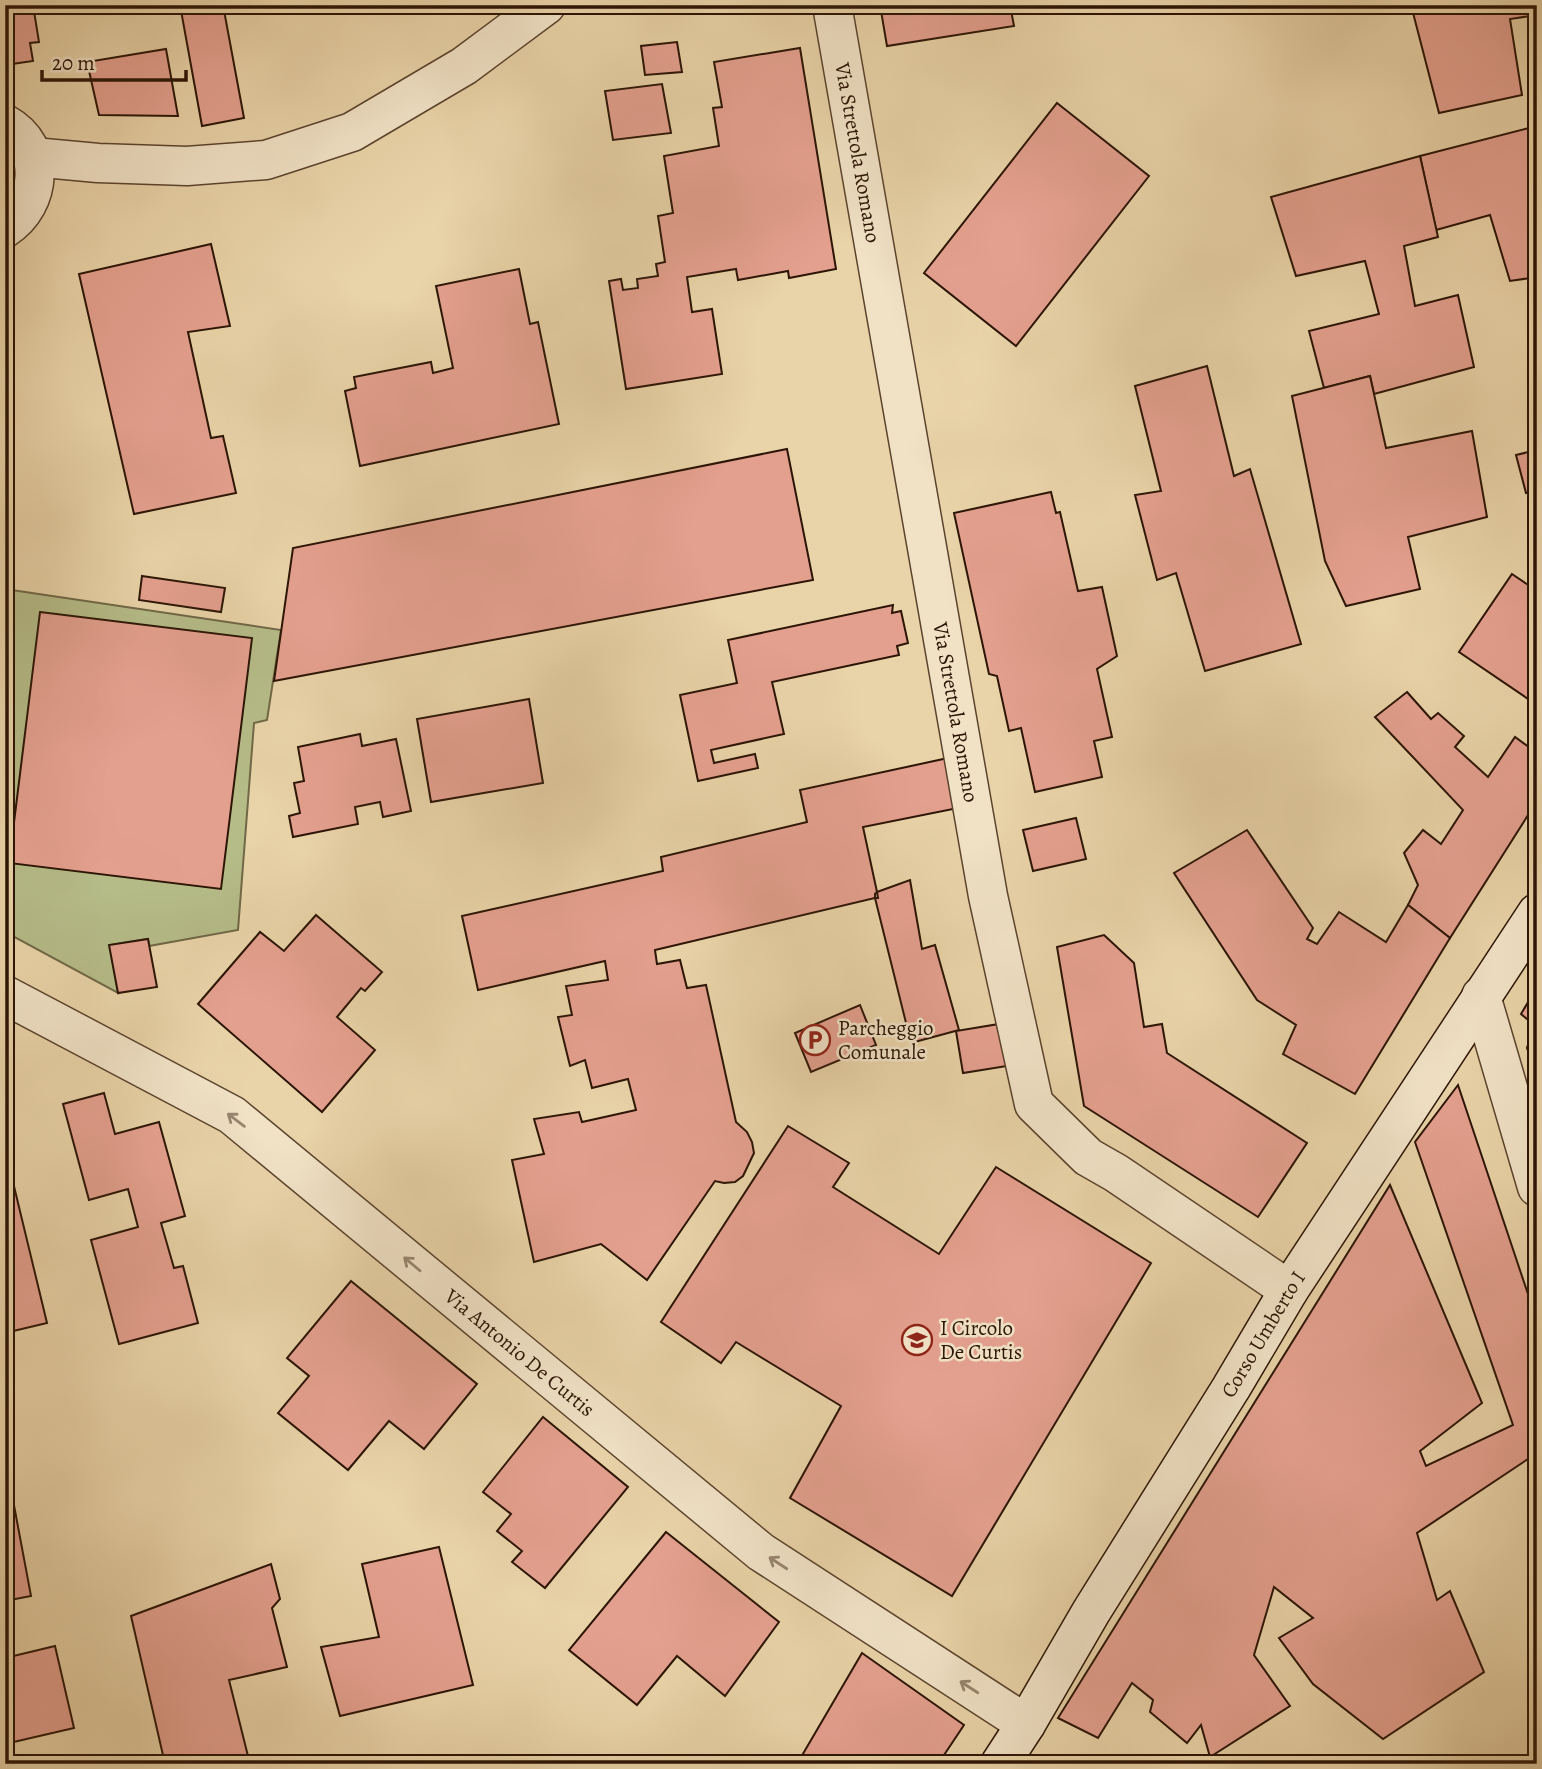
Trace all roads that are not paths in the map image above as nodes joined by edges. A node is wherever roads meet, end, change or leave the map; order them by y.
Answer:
1 (546, 5) edge
2 (832, 5) edge
3 (5, 124) edge
4 (33, 157) junction
5 (6, 235) edge
6 (1537, 913) edge
7 (5, 995) edge
8 (1481, 996) junction
9 (1537, 1187) edge
10 (1289, 1290) junction
11 (1026, 1724) junction
12 (1000, 1764) edge

1 - 4 street
2 - 10 street, Via Strettola Romano
3 - 4 street
4 - 5 street
6 - 8 street, Corso Umberto I
11 -> 7 street, Via Antonio De Curtis
8 - 9 street
8 - 10 street, Corso Umberto I
10 - 11 street, Corso Umberto I
11 - 12 street, Corso Umberto I

